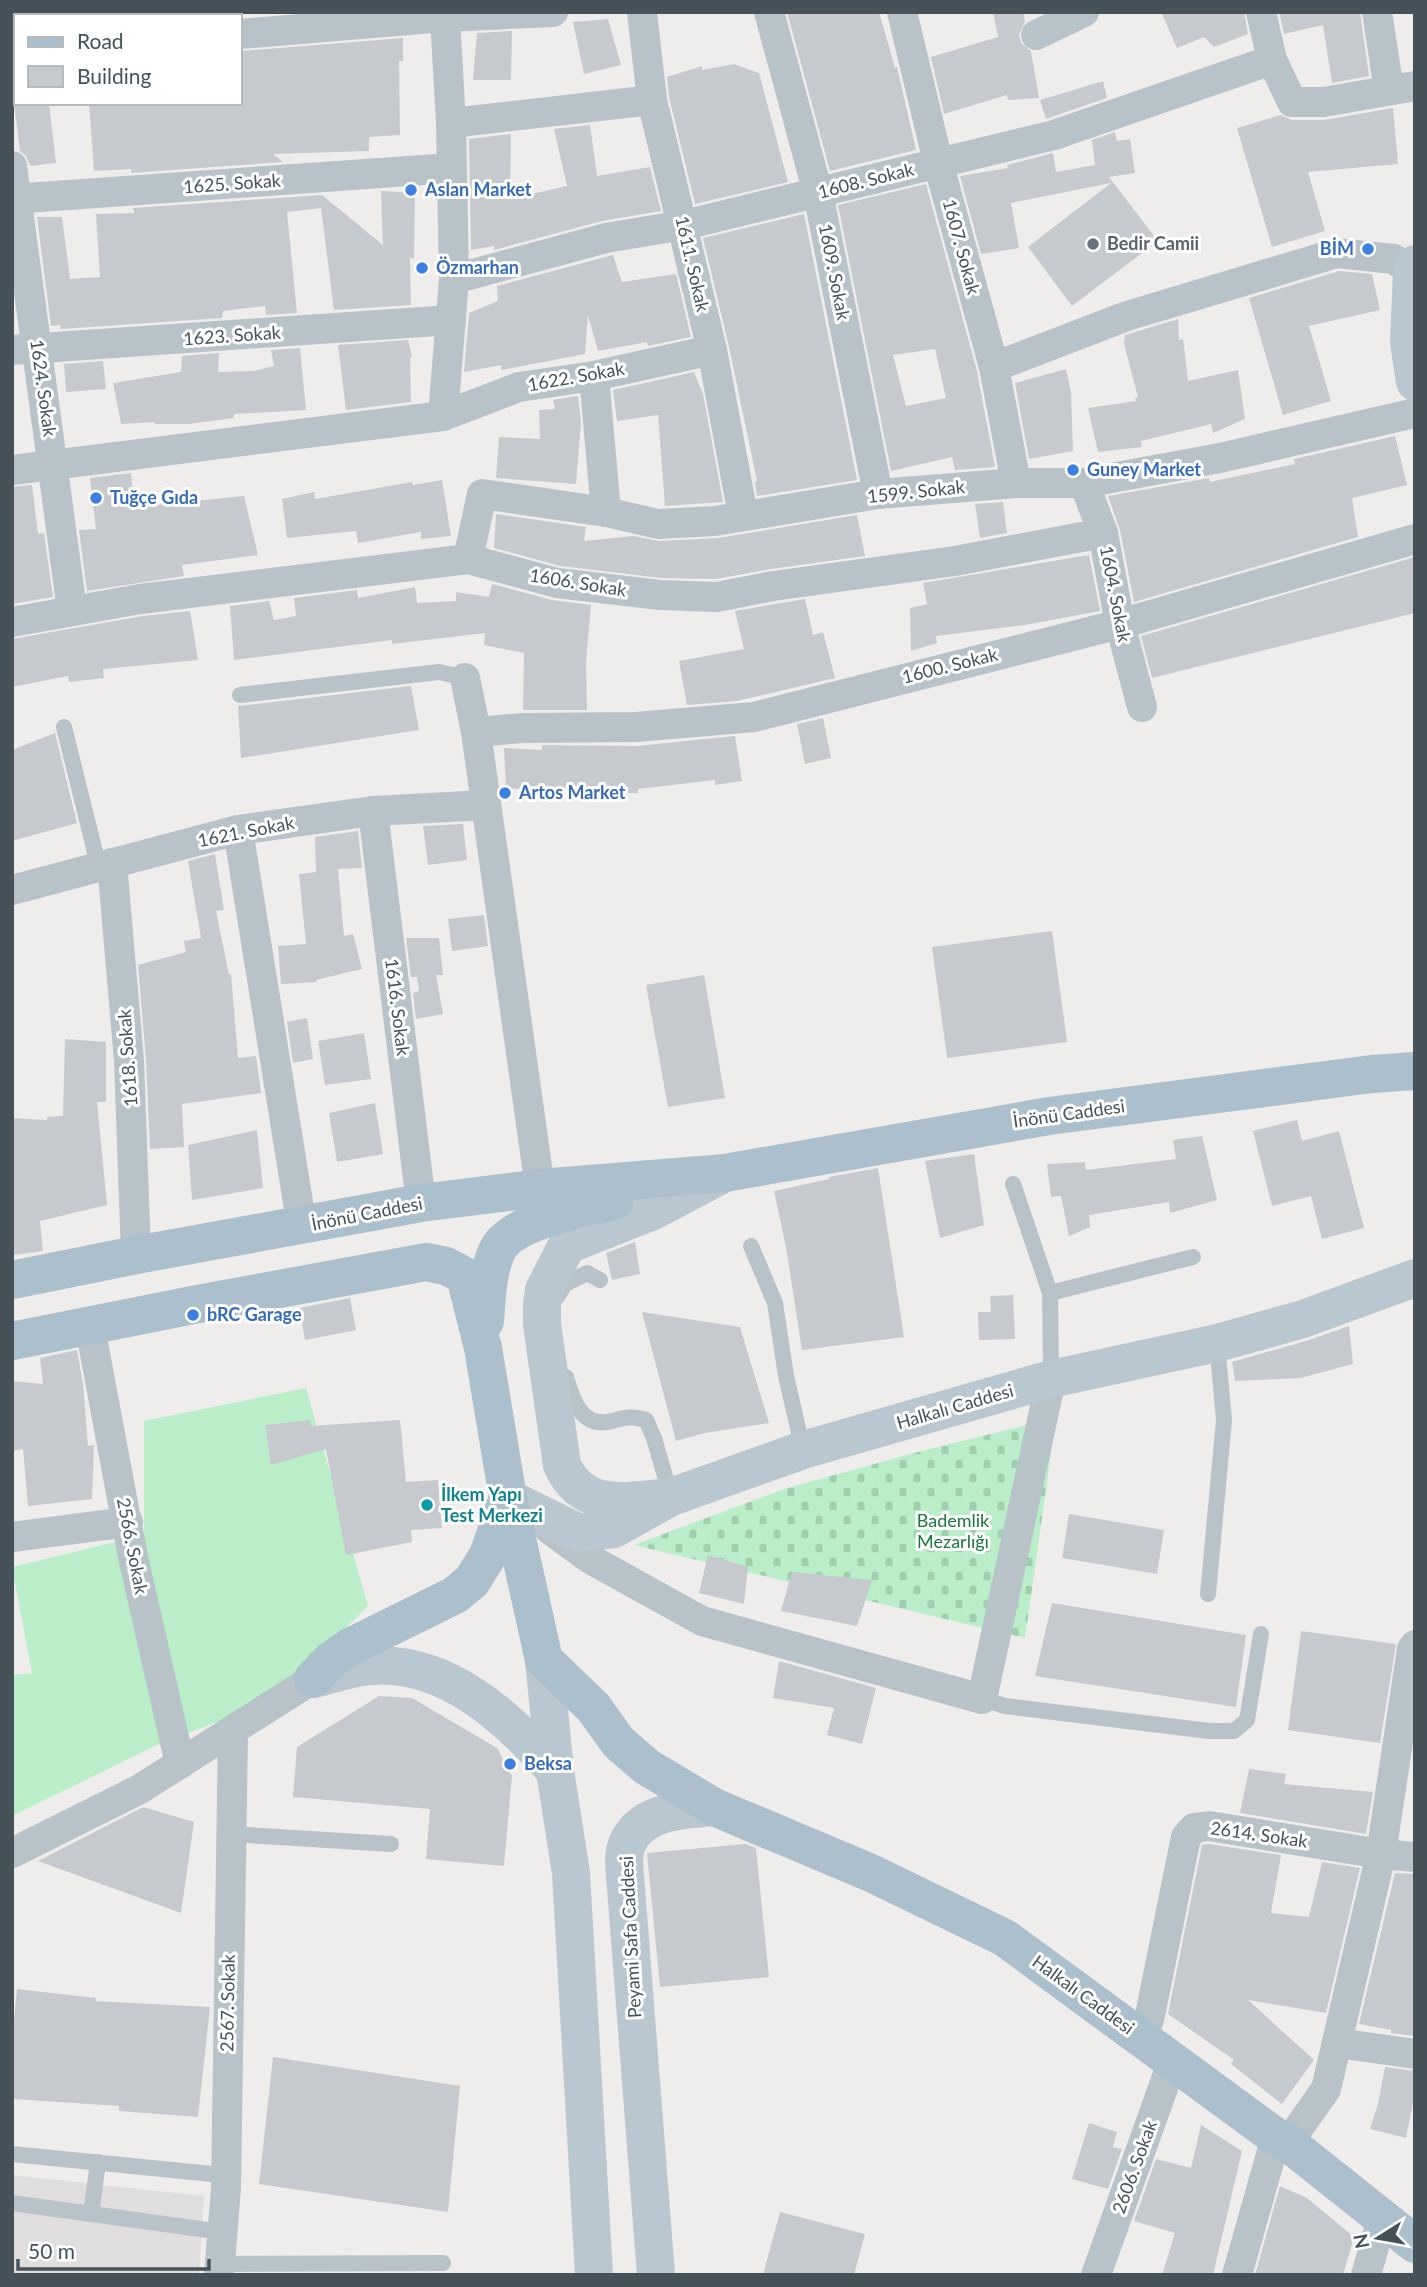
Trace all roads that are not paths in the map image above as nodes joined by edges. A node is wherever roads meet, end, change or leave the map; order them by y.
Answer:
1 (553, 12) edge
2 (642, 12) edge
3 (768, 12) edge
4 (902, 12) edge
5 (1084, 12) edge
6 (1261, 12) edge
7 (1377, 12) edge
8 (448, 15) edge
9 (242, 34) edge
10 (1036, 34) dead end
11 (1272, 60) junction
12 (1402, 88) edge
13 (652, 100) junction
14 (451, 123) junction
15 (938, 162) junction
16 (12, 166) edge
17 (451, 168) junction
18 (818, 193) junction
19 (15, 199) edge
20 (684, 225) junction
21 (1414, 269) edge
22 (454, 279) junction
23 (451, 320) junction
24 (25, 349) edge
25 (712, 350) junction
26 (994, 367) junction
27 (594, 376) junction
28 (1415, 382) edge
29 (1415, 413) edge
30 (443, 416) junction
31 (54, 466) junction
32 (12, 470) edge
33 (1016, 483) junction
34 (1084, 483) junction
35 (878, 494) junction
36 (606, 512) junction
37 (743, 516) junction
38 (1103, 533) junction
39 (1415, 539) edge
40 (468, 559) junction
41 (72, 610) junction
42 (12, 622) edge
43 (1120, 625) junction
44 (465, 678) joint
45 (240, 695) dead end
46 (1142, 707) dead end
47 (64, 727) dead end
48 (476, 732) junction
49 (486, 805) junction
50 (373, 811) junction
51 (237, 830) junction
52 (104, 865) junction
53 (12, 890) edge
54 (1415, 1062) edge
55 (1415, 1071) edge
56 (1372, 1074) junction
57 (725, 1173) junction
58 (1013, 1184) dead end
59 (540, 1188) junction
60 (421, 1203) junction
61 (302, 1227) junction
62 (751, 1246) dead end
63 (136, 1255) junction
64 (1194, 1257) dead end
65 (1415, 1278) edge
66 (12, 1280) edge
67 (600, 1280) dead end
68 (1050, 1293) junction
69 (89, 1327) junction
70 (12, 1341) edge
71 (1217, 1343) junction
72 (483, 1348) junction
73 (1051, 1379) junction
74 (803, 1450) junction
75 (671, 1497) junction
76 (508, 1498) junction
77 (128, 1522) junction
78 (12, 1537) edge
79 (1208, 1594) dead end
80 (1261, 1634) dead end
81 (1415, 1645) edge
82 (544, 1660) junction
83 (313, 1679) junction
84 (982, 1699) junction
85 (233, 1731) junction
86 (180, 1763) junction
87 (555, 1771) junction
88 (714, 1807) junction
89 (231, 1834) junction
90 (391, 1844) dead end
91 (12, 1853) edge
92 (1381, 1854) junction
93 (1415, 1857) edge
94 (1139, 2035) junction
95 (1337, 2043) junction
96 (1415, 2054) edge
97 (1173, 2060) junction
98 (1282, 2140) junction
99 (12, 2154) edge
100 (98, 2162) junction
101 (212, 2174) dead end
102 (12, 2203) edge
103 (91, 2214) junction
104 (1382, 2219) junction
105 (222, 2232) junction
106 (1415, 2244) edge
107 (443, 2263) dead end
108 (220, 2269) edge
109 (594, 2275) edge
110 (656, 2275) edge
111 (1096, 2275) edge
112 (1237, 2275) edge
113 (1366, 2275) edge

1 - 8 street
2 - 13 street, 1611. Sokak
3 - 18 street, 1609. Sokak
4 - 15 street, 1607. Sokak
5 - 10 street
6 - 11 street
7 - 12 street
8 - 9 street
8 - 14 street
11 - 12 street
11 - 15 street, 1608. Sokak
13 - 14 street
13 - 20 street, 1611. Sokak
14 - 17 street
15 - 18 street, 1608. Sokak
15 - 26 street, 1607. Sokak
16 - 19 street, 1624. Sokak
17 - 19 street, 1625. Sokak
17 - 22 street
18 - 20 street, 1608. Sokak
18 - 35 street, 1609. Sokak
19 - 24 street, 1624. Sokak
20 - 22 street, 1608. Sokak
20 - 25 street, 1611. Sokak
21 - 26 street
21 - 28 main road
22 - 23 street
23 - 24 street, 1623. Sokak
23 - 30 street
24 - 31 street, 1624. Sokak
25 - 27 street, 1622. Sokak
25 - 37 street, 1611. Sokak
26 - 33 street, 1607. Sokak
27 - 30 street, 1622. Sokak
27 - 36 street
29 - 34 street, 1599. Sokak
30 - 31 street, 1622. Sokak
31 - 32 street, 1622. Sokak
31 - 41 street, 1624. Sokak
33 - 34 street, 1599. Sokak
33 - 35 street, 1599. Sokak
34 - 38 street, 1604. Sokak
35 - 37 street, 1599. Sokak
36 - 37 street, 1599. Sokak
36 - 40 street, 1599. Sokak
38 - 40 street, 1606. Sokak
38 - 43 street, 1604. Sokak
39 - 43 street, 1600. Sokak
40 - 41 street, 1606. Sokak
41 - 42 street, 1606. Sokak
43 - 46 street, 1604. Sokak
43 - 48 street, 1600. Sokak
44 - 45 lane
44 - 48 street
47 - 52 lane
48 - 49 street
49 - 50 street, 1621. Sokak
49 - 59 street
50 - 51 street, 1621. Sokak
50 - 60 street, 1616. Sokak
51 - 52 street, 1621. Sokak
51 - 61 street
52 - 53 street, 1621. Sokak
52 - 63 street, 1618. Sokak
54 - 56 main road, İnönü Caddesi
55 - 56 main road
56 - 57 main road, İnönü Caddesi
57 - 59 main road, İnönü Caddesi
57 - 72 main road
57 - 75 main road, İnönü Caddesi
58 - 68 lane
59 - 60 main road, İnönü Caddesi
60 - 61 main road, İnönü Caddesi
61 - 63 main road, İnönü Caddesi
62 - 74 lane
63 - 66 main road, İnönü Caddesi
64 - 68 lane
65 - 71 main road, Halkalı Caddesi
67 - 75 lane
68 - 73 lane
69 - 70 main road
69 - 72 main road
69 - 77 street, 2566. Sokak
71 - 73 main road, Halkalı Caddesi
71 - 79 lane
72 - 76 main road
73 - 74 main road, Halkalı Caddesi
73 - 84 street
74 - 75 main road, Halkalı Caddesi
75 - 76 main road, Halkalı Caddesi
76 - 82 main road
76 - 83 main road
76 - 84 street
77 - 78 street
77 - 86 street, 2566. Sokak
80 - 84 lane
81 - 92 street
82 - 87 main road
82 - 88 main road
83 - 85 street
83 - 87 main road
85 - 86 street
85 - 89 street, 2567. Sokak
86 - 91 street
87 - 109 main road
88 - 94 main road, Halkalı Caddesi
88 - 110 main road, Peyami Safa Caddesi
89 - 90 lane
89 - 105 street, 2567. Sokak
92 - 93 street, 2614. Sokak
92 - 94 street, 2614. Sokak
92 - 95 street
94 - 97 main road, Halkalı Caddesi
95 - 96 street
95 - 98 street
97 - 98 main road, Halkalı Caddesi
97 - 111 street, 2606. Sokak
98 - 104 main road, Halkalı Caddesi
98 - 112 street
99 - 100 lane
100 - 101 lane
100 - 103 lane
102 - 103 lane
103 - 105 lane
104 - 106 main road, Halkalı Caddesi
104 - 113 street
105 - 108 street, 2567. Sokak
107 - 108 lane

